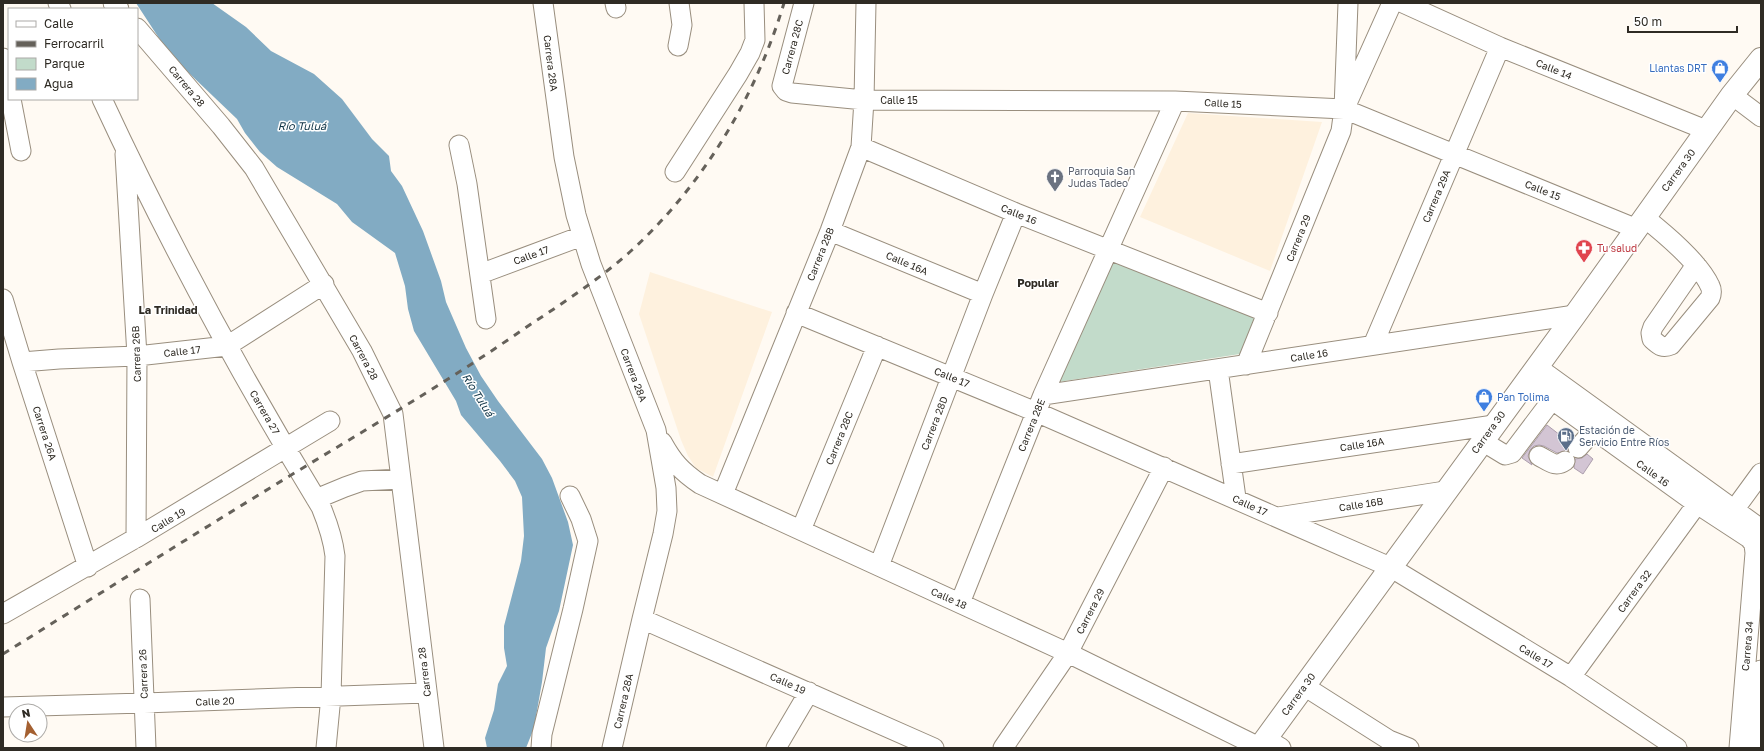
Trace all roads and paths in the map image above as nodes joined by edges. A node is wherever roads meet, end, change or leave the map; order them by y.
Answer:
1 (543, 3) edge
2 (679, 3) edge
3 (754, 3) edge
4 (804, 3) edge
5 (866, 3) edge
6 (1348, 3) edge
7 (1392, 3) edge
8 (1403, 3) edge
9 (138, 29) edge
10 (678, 46) dead end
11 (1500, 47) junction
12 (3, 58) edge
13 (1761, 59) edge
14 (8, 85) edge
15 (786, 91) joint
16 (1732, 95) junction
17 (11, 100) edge
18 (102, 100) edge
19 (864, 100) junction
20 (1175, 101) junction
21 (1344, 109) junction
22 (1761, 117) edge
23 (1706, 130) junction
24 (459, 145) dead end
25 (124, 146) junction
26 (861, 147) junction
27 (20, 151) dead end
28 (1454, 154) junction
29 (675, 172) dead end
30 (1016, 213) junction
31 (1641, 223) junction
32 (830, 231) junction
33 (582, 236) junction
34 (1109, 250) junction
35 (1696, 265) dead end
36 (480, 274) junction
37 (324, 284) junction
38 (983, 294) junction
39 (3, 300) edge
40 (796, 313) junction
41 (1268, 313) junction
42 (1575, 315) junction
43 (486, 319) dead end
44 (1373, 345) junction
45 (227, 346) junction
46 (877, 346) junction
47 (137, 356) junction
48 (22, 362) junction
49 (1246, 365) junction
50 (1218, 369) junction
51 (1531, 374) junction
52 (952, 377) junction
53 (1552, 400) junction
54 (1040, 403) junction
55 (330, 421) dead end
56 (656, 430) junction
57 (1594, 430) junction
58 (1488, 433) junction
59 (285, 447) junction
60 (1528, 448) junction
61 (1578, 448) dead end
62 (1565, 461) dead end
63 (1231, 464) junction
64 (1164, 467) junction
65 (1761, 473) edge
66 (401, 479) junction
67 (700, 484) junction
68 (1445, 491) junction
69 (723, 494) junction
70 (570, 496) dead end
71 (1236, 498) junction
72 (316, 499) junction
73 (666, 499) junction
74 (1697, 504) junction
75 (1734, 510) junction
76 (1278, 517) junction
77 (801, 530) junction
78 (136, 538) junction
79 (1758, 538) edge
80 (879, 566) junction
81 (88, 567) junction
82 (1390, 567) junction
83 (140, 600) dead end
84 (960, 603) junction
85 (3, 614) edge
86 (642, 618) junction
87 (1068, 653) junction
88 (1761, 670) edge
89 (1571, 677) junction
90 (1304, 686) junction
91 (809, 692) junction
92 (426, 693) junction
93 (331, 696) junction
94 (144, 703) junction
95 (3, 706) edge
96 (1232, 742) edge
97 (1266, 746) edge
98 (146, 748) edge
99 (326, 748) edge
100 (434, 748) edge
101 (540, 748) edge
102 (612, 748) edge
103 (776, 748) edge
104 (934, 748) edge
105 (1003, 748) edge
106 (1409, 748) edge
107 (1677, 748) edge
108 (1739, 748) edge
109 (1754, 748) edge

1 - 33 street, Carrera 28A
2 - 10 street
3 - 29 street
4 - 15 street, Carrera 28C
5 - 19 street, Carrera 28B
6 - 21 street, Carrera 29
7 - 21 street, Carrera 29
8 - 11 street, Calle 14
9 - 37 street, Carrera 28
11 - 23 street, Calle 14
11 - 28 street, Carrera 29A
12 - 14 street
13 - 16 main road, Carrera 30
15 - 19 street, Calle 15
16 - 22 street
16 - 23 main road, Carrera 30
17 - 27 street
18 - 25 street, Carrera 27
19 - 20 street, Calle 15
19 - 26 street, Carrera 28B
20 - 21 street, Calle 15
20 - 34 street, Carrera 28E
21 - 28 street, Calle 15
21 - 41 street, Carrera 29
23 - 31 main road, Carrera 30
24 - 36 street
25 - 45 street, Carrera 27
25 - 47 street, Carrera 26B
26 - 30 street, Calle 16
26 - 32 street, Carrera 28B
28 - 31 street, Calle 15
28 - 44 street, Carrera 29A
30 - 34 street, Calle 16
30 - 38 street, Carrera 28D
31 - 35 street, Calle 15
31 - 42 main road, Carrera 30
32 - 38 street, Calle 16A
32 - 40 street, Carrera 28B
33 - 36 street, Calle 17
33 - 56 street, Carrera 28A
34 - 41 street, Calle 16
34 - 54 street, Carrera 28E
36 - 43 street
37 - 45 street, Calle 17
37 - 66 street, Carrera 28
38 - 52 street, Carrera 28D
39 - 48 street, Carrera 26A
40 - 46 street, Calle 17
40 - 69 street, Carrera 28B
41 - 49 street, Carrera 29
42 - 44 street, Calle 16
42 - 51 main road, Carrera 30
44 - 49 street, Calle 16
45 - 47 street, Calle 17
45 - 59 street, Carrera 27
46 - 52 street, Calle 17
46 - 77 street, Carrera 28C
47 - 48 street, Calle 17
47 - 78 street, Carrera 26B
48 - 81 street, Carrera 26A
49 - 50 street, Calle 16
50 - 54 street, Calle 16
50 - 63 street
51 - 53 street, Calle 16
51 - 58 main road, Carrera 30
51 - 75 street, Calle 16
52 - 54 street, Calle 17
52 - 80 street, Carrera 28D
53 - 57 street, Calle 16
53 - 60 street
54 - 64 street, Calle 17
54 - 84 street, Carrera 28E
55 - 59 street, Calle 19
56 - 67 street, Calle 18
56 - 73 street, Carrera 28A
57 - 61 street
57 - 74 street, Calle 16
58 - 60 street
58 - 63 street, Calle 16A
58 - 68 main road, Carrera 30
59 - 72 street, Carrera 27
59 - 78 street, Calle 19
60 - 62 street
63 - 71 street
64 - 71 street, Calle 17
64 - 87 street, Carrera 29
65 - 75 street
66 - 72 street
66 - 92 street, Carrera 28
67 - 69 street, Calle 18
67 - 73 street
68 - 76 street, Calle 16B
68 - 82 main road, Carrera 30
69 - 77 street, Calle 18
70 - 101 street
71 - 76 street, Calle 17
72 - 93 street, Carrera 27
73 - 86 street, Carrera 28A
74 - 79 street, Calle 16
74 - 89 street, Carrera 32
75 - 79 street, Calle 16
76 - 82 street, Calle 17
77 - 80 street, Calle 18
78 - 81 street, Calle 19
79 - 108 street, Carrera 34
80 - 84 street, Calle 18
81 - 85 street, Calle 19
82 - 89 street, Calle 17
82 - 90 main road, Carrera 30
83 - 94 street, Carrera 26
84 - 87 street, Calle 18
86 - 91 street, Calle 19
86 - 102 street, Carrera 28A
87 - 96 street, Calle 18
87 - 105 street, Carrera 29
88 - 109 street, Carrera 34
89 - 107 street, Calle 17
90 - 97 main road, Carrera 30
90 - 106 street
91 - 103 street
91 - 104 street, Calle 19
92 - 93 street, Calle 20
92 - 100 street, Carrera 28
93 - 94 street, Calle 20
93 - 99 street, Carrera 27
94 - 95 street, Calle 20
94 - 98 street, Carrera 26
96 - 97 street, Calle 18

